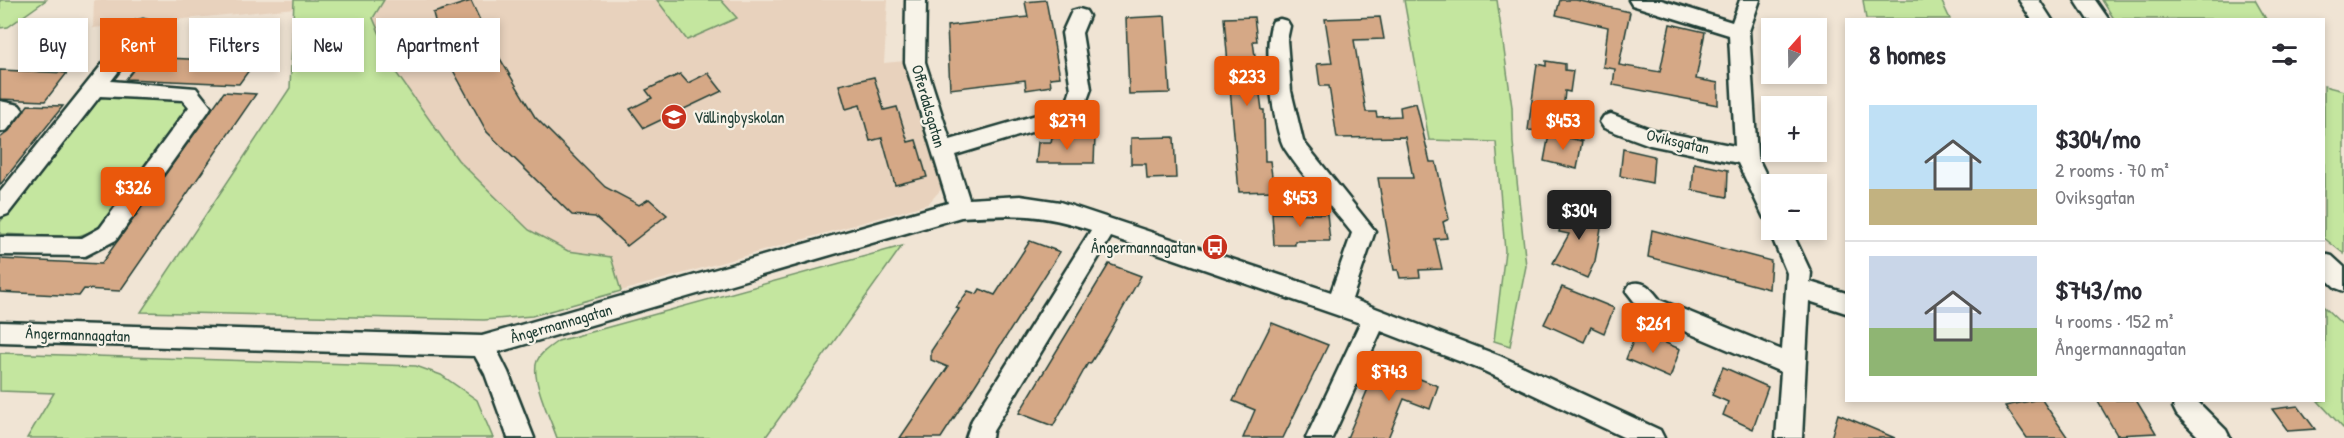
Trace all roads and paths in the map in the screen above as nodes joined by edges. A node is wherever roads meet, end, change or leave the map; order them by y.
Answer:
1 (916, 0) edge
2 (1639, 0) edge
3 (1749, 0) edge
4 (2029, 0) edge
5 (2085, 0) edge
6 (1079, 16) dead end
7 (2041, 18) edge
8 (2098, 18) edge
9 (1280, 26) dead end
10 (1739, 31) junction
11 (108, 72) edge
12 (95, 88) junction
13 (0, 109) edge
14 (1611, 122) dead end
15 (0, 124) edge
16 (942, 151) junction
17 (1746, 156) junction
18 (1761, 188) edge
19 (0, 208) edge
20 (961, 208) junction
21 (1106, 226) junction
22 (1784, 240) edge
23 (0, 246) edge
24 (2325, 264) edge
25 (2344, 281) edge
26 (1799, 288) junction
27 (1638, 291) dead end
28 (1845, 303) edge
29 (1338, 304) junction
30 (1374, 319) junction
31 (0, 332) edge
32 (482, 346) junction
33 (1794, 366) junction
34 (2186, 407) dead end
35 (521, 438) edge
36 (979, 438) edge
37 (1319, 438) edge
38 (1651, 438) edge
39 (1789, 438) edge
40 (2217, 438) edge

1 - 16 street, Offerdalsgatan
2 - 10 street
3 - 10 street
4 - 7 street
5 - 8 street
6 - 16 street
9 - 29 street
10 - 17 street
11 - 12 street
12 - 19 street
12 - 23 street
13 - 15 street
14 - 17 street, Oviksgatan
16 - 20 street, Offerdalsgatan
17 - 18 street
20 - 21 street, Ångermannagatan
20 - 32 street, Ångermannagatan
21 - 29 street, Ångermannagatan
21 - 36 street
22 - 26 street
24 - 25 street
26 - 28 street
26 - 33 street
27 - 33 street
29 - 30 street, Ångermannagatan
30 - 37 street
30 - 38 street, Ångermannagatan
31 - 32 street, Ångermannagatan
32 - 35 street
33 - 39 street
34 - 40 street

